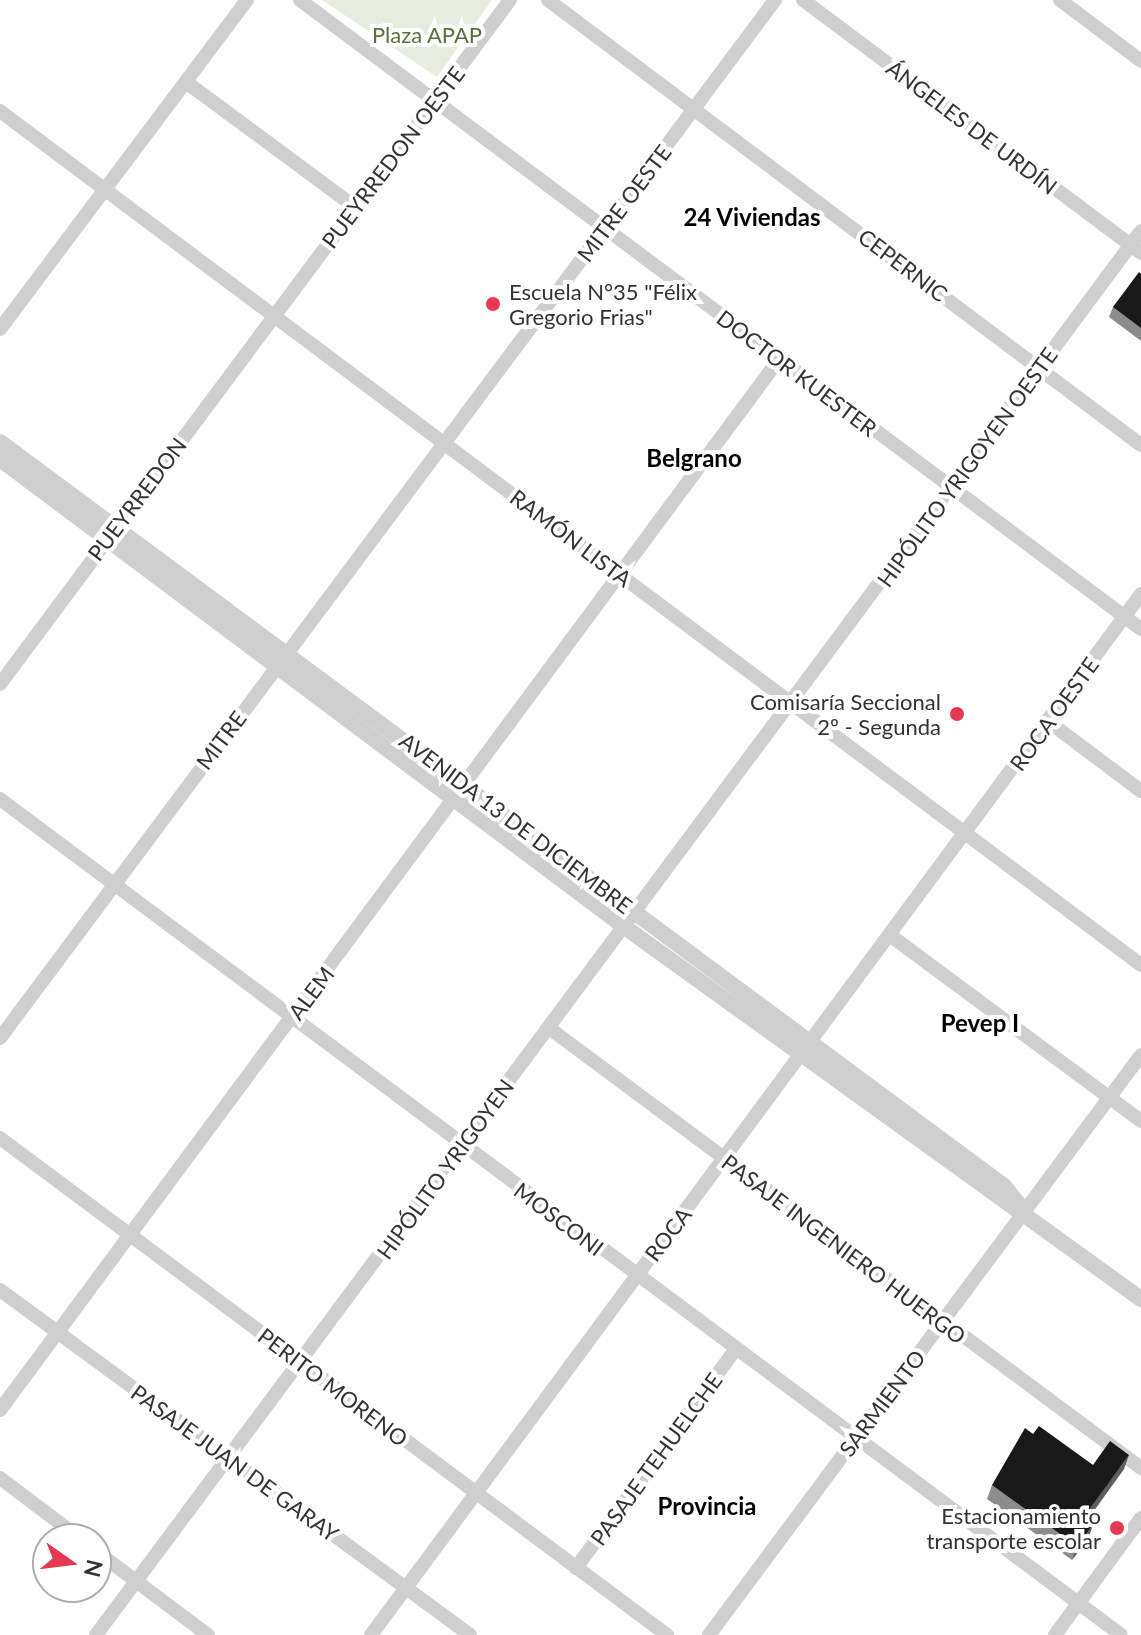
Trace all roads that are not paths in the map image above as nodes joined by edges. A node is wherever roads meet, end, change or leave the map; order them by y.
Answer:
1 (247, 0) edge
2 (300, 0) edge
3 (510, 0) edge
4 (548, 0) edge
5 (775, 0) edge
6 (803, 0) edge
7 (1060, 0) edge
8 (1141, 61) edge
9 (186, 82) junction
10 (437, 100) junction
11 (693, 110) junction
12 (0, 111) edge
13 (104, 189) junction
14 (355, 207) junction
15 (606, 229) junction
16 (1141, 231) edge
17 (1136, 249) edge
18 (274, 314) junction
19 (0, 329) edge
20 (779, 359) junction
21 (1039, 368) junction
22 (0, 442) edge
23 (442, 442) junction
24 (1141, 445) edge
25 (0, 459) edge
26 (951, 488) junction
27 (112, 533) junction
28 (621, 576) junction
29 (1141, 594) edge
30 (1125, 617) junction
31 (1141, 629) edge
32 (282, 659) junction
33 (0, 684) edge
34 (794, 704) junction
35 (1049, 722) junction
36 (466, 786) junction
37 (1141, 791) edge
38 (0, 799) edge
39 (456, 800) junction
40 (966, 834) junction
41 (114, 884) junction
42 (637, 913) junction
43 (626, 928) junction
44 (891, 936) junction
45 (1141, 965) edge
46 (292, 1019) junction
47 (549, 1028) junction
48 (0, 1038) edge
49 (808, 1049) junction
50 (1141, 1055) edge
51 (1109, 1097) junction
52 (1141, 1121) edge
53 (0, 1138) edge
54 (462, 1146) junction
55 (724, 1159) junction
56 (1024, 1212) junction
57 (132, 1236) junction
58 (637, 1277) junction
59 (0, 1290) edge
60 (1141, 1299) edge
61 (941, 1323) junction
62 (59, 1333) junction
63 (735, 1350) junction
64 (301, 1364) junction
65 (0, 1410) edge
66 (855, 1439) junction
67 (229, 1461) junction
68 (1141, 1468) edge
69 (0, 1478) edge
70 (476, 1494) junction
71 (1141, 1518) edge
72 (60, 1523) edge
73 (112, 1563) edge
74 (576, 1568) junction
75 (136, 1581) junction
76 (407, 1589) junction
77 (1078, 1603) junction
78 (96, 1635) edge
79 (208, 1635) edge
80 (371, 1635) edge
81 (470, 1635) edge
82 (667, 1635) edge
83 (709, 1635) edge
84 (1055, 1635) edge
85 (1121, 1635) edge

1 - 9 street
2 - 10 street, DOCTOR KUESTER
3 - 10 street, PUEYRREDON OESTE
4 - 11 street, CEPERNIC
5 - 11 street, MITRE OESTE
6 - 17 street, ÁNGELES DE URDÍN
7 - 8 street
9 - 13 street
9 - 14 street
10 - 14 street, PUEYRREDON OESTE
10 - 15 street, DOCTOR KUESTER
11 - 15 street, MITRE OESTE
11 - 21 street, CEPERNIC
12 - 13 street, RAMÓN LISTA
13 - 18 street, RAMÓN LISTA
13 - 19 street
14 - 18 street, PUEYRREDON OESTE
15 - 20 street, DOCTOR KUESTER
15 - 23 street, MITRE OESTE
16 - 17 street, HIPÓLITO YRIGOYEN OESTE
17 - 21 street, HIPÓLITO YRIGOYEN OESTE
18 - 23 street, RAMÓN LISTA
18 - 27 street, PUEYRREDON
20 - 26 street, DOCTOR KUESTER
20 - 28 street, ALEM
21 - 24 street, CEPERNIC
21 - 26 street, HIPÓLITO YRIGOYEN OESTE
22 - 27 street, AVENIDA 13 DE DICIEMBRE
23 - 28 street, RAMÓN LISTA
23 - 32 street, MITRE
25 - 27 street, AVENIDA 13 DE DICIEMBRE
26 - 30 street, DOCTOR KUESTER
26 - 34 street, HIPÓLITO YRIGOYEN OESTE
27 - 32 street, AVENIDA 13 DE DICIEMBRE
27 - 33 street, PUEYRREDON
28 - 34 street, RAMÓN LISTA
28 - 36 street, ALEM
29 - 30 street, ROCA OESTE
30 - 31 street, DOCTOR KUESTER
30 - 35 street, ROCA OESTE
32 - 36 street, AVENIDA 13 DE DICIEMBRE
32 - 39 street, AVENIDA 13 DE DICIEMBRE
32 - 41 street, MITRE
34 - 40 street, RAMÓN LISTA
34 - 42 street, HIPÓLITO YRIGOYEN
35 - 37 street
35 - 40 street, ROCA OESTE
36 - 39 street, ALEM
36 - 42 street, AVENIDA 13 DE DICIEMBRE
38 - 41 street, MOSCONI
39 - 43 street, AVENIDA 13 DE DICIEMBRE
39 - 46 street, ALEM
40 - 44 street, ROCA
40 - 45 street, RAMÓN LISTA
41 - 46 street, MOSCONI
41 - 48 street, MITRE
42 - 43 street, HIPÓLITO YRIGOYEN
42 - 49 street, AVENIDA 13 DE DICIEMBRE
43 - 47 street, HIPÓLITO YRIGOYEN
43 - 49 street, AVENIDA 13 DE DICIEMBRE
44 - 49 street, ROCA
44 - 51 street
46 - 54 street, MOSCONI
46 - 57 street, ALEM
47 - 54 street, HIPÓLITO YRIGOYEN
47 - 55 street, PASAJE INGENIERO HUERGO
49 - 55 street, ROCA
49 - 56 street, AVENIDA 13 DE DICIEMBRE
50 - 51 street, SARMIENTO
51 - 52 street
51 - 56 street, SARMIENTO
53 - 57 street, PERITO MORENO
54 - 58 street, MOSCONI
54 - 64 street, HIPÓLITO YRIGOYEN
55 - 58 street, ROCA
55 - 61 street, PASAJE INGENIERO HUERGO
56 - 60 street, AVENIDA 13 DE DICIEMBRE
56 - 61 street, SARMIENTO
57 - 62 street, ALEM
57 - 64 street, PERITO MORENO
58 - 63 street, MOSCONI
58 - 70 street, ROCA
59 - 62 street, PASAJE JUAN DE GARAY
61 - 66 street, SARMIENTO
61 - 68 street, PASAJE INGENIERO HUERGO
62 - 65 street, ALEM
62 - 67 street, PASAJE JUAN DE GARAY
63 - 66 street, MOSCONI
63 - 74 street, PASAJE TEHUELCHE
64 - 67 street, HIPÓLITO YRIGOYEN
64 - 70 street, PERITO MORENO
66 - 77 street, MOSCONI
66 - 83 street, SARMIENTO
67 - 75 street, HIPÓLITO YRIGOYEN
67 - 76 street, PASAJE JUAN DE GARAY
69 - 72 street
70 - 74 street, PERITO MORENO
70 - 76 street, ROCA
71 - 77 street
73 - 75 street
74 - 82 street, PERITO MORENO
75 - 78 street, HIPÓLITO YRIGOYEN
75 - 79 street
76 - 80 street, ROCA
76 - 81 street, PASAJE JUAN DE GARAY
77 - 84 street
77 - 85 street, MOSCONI

